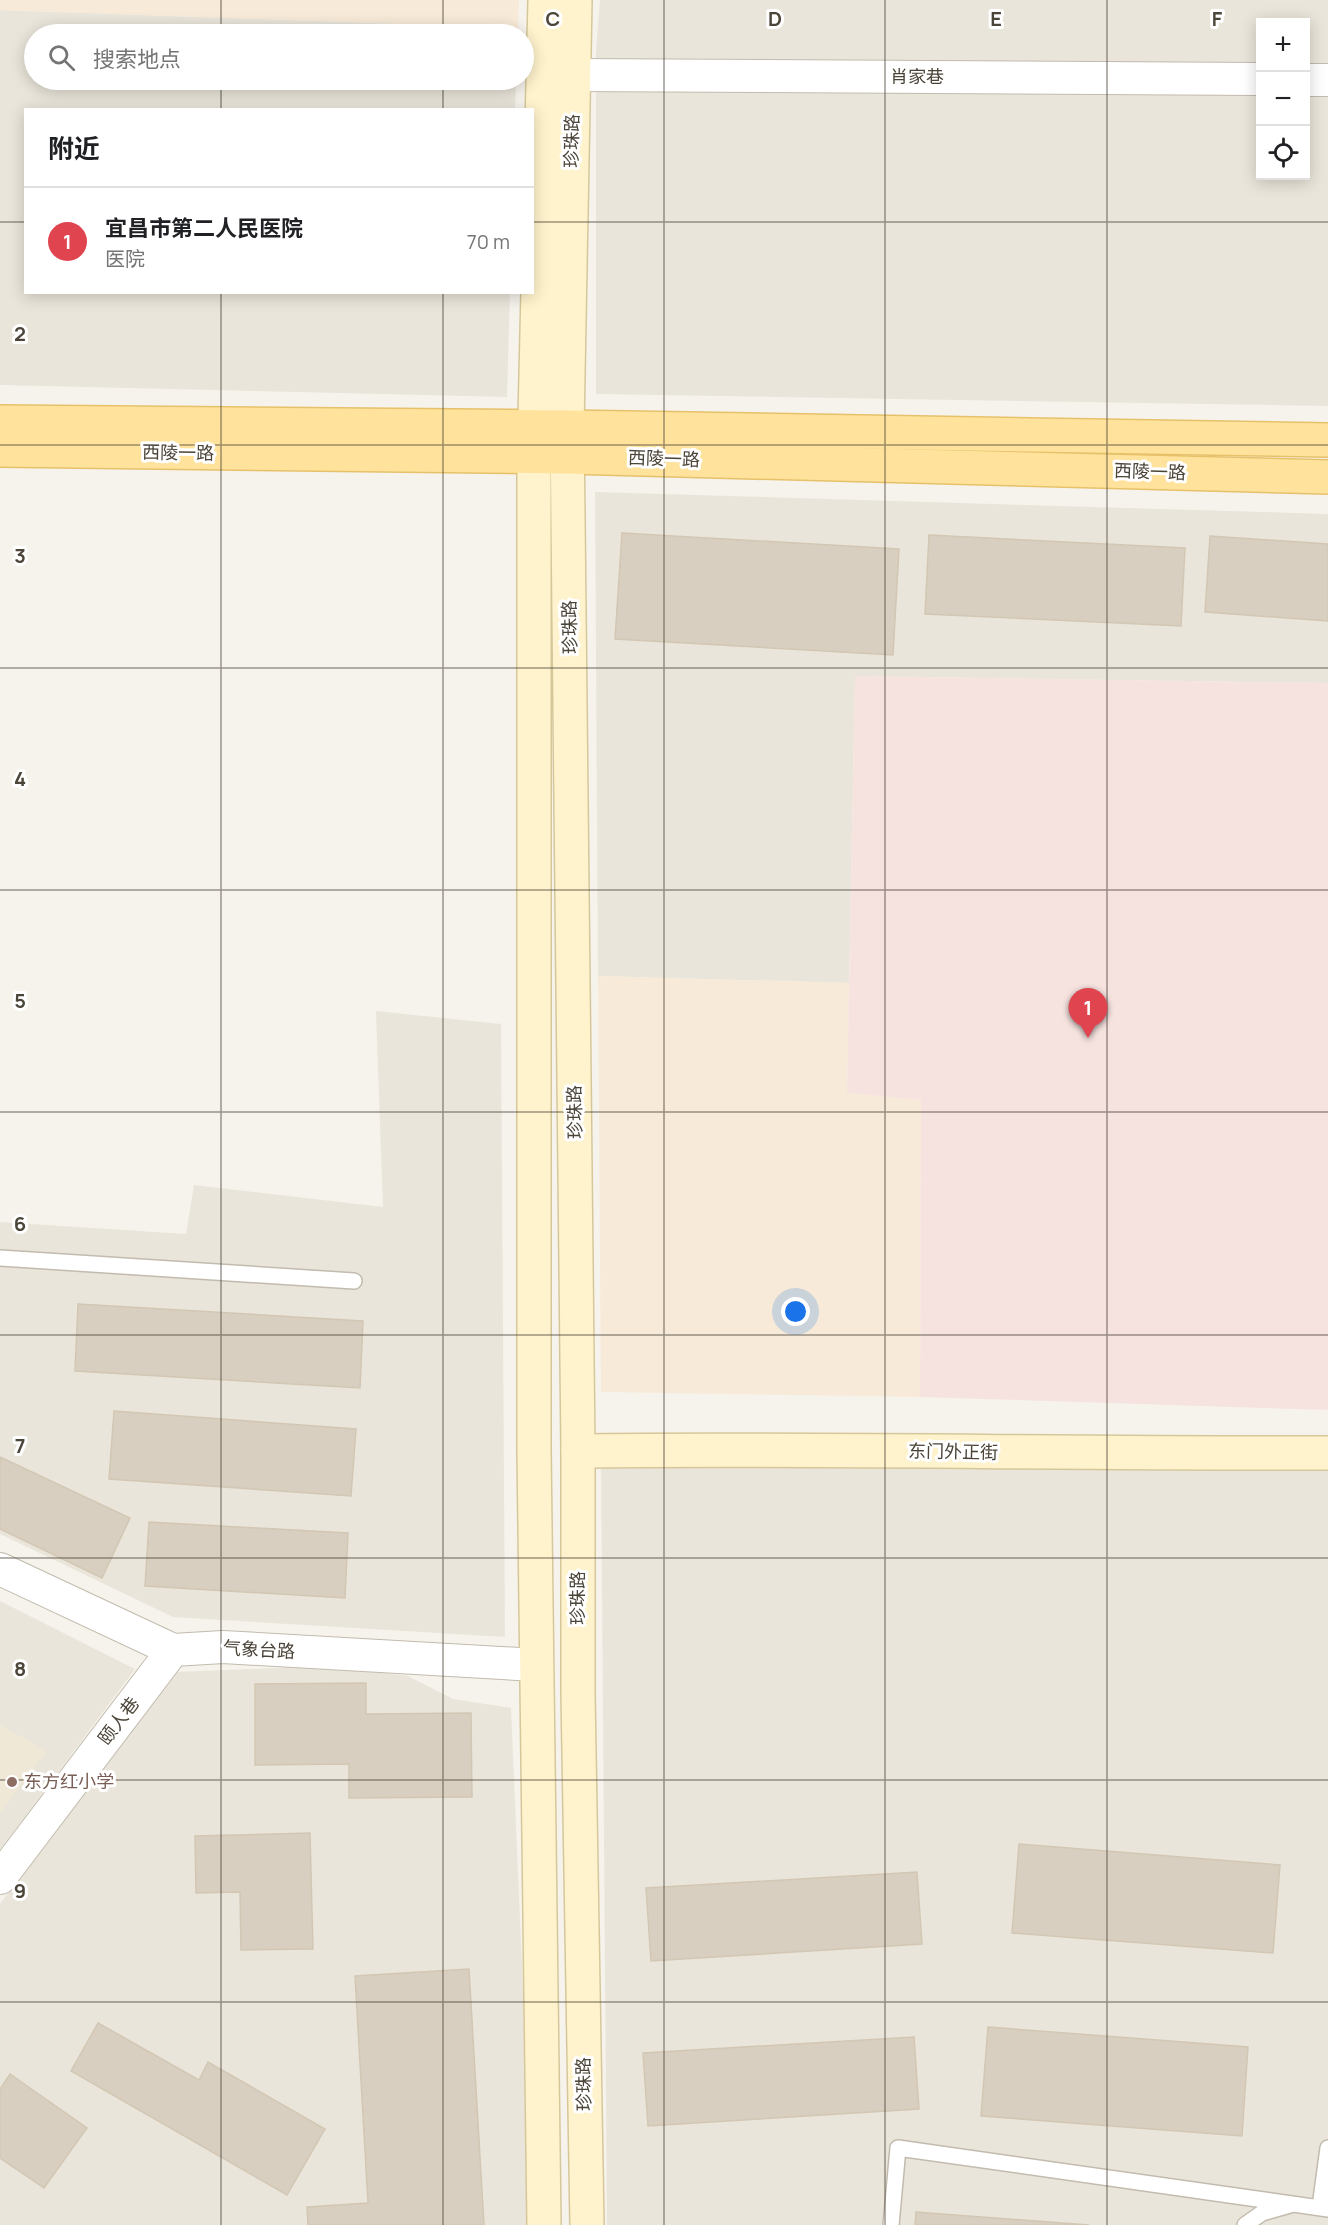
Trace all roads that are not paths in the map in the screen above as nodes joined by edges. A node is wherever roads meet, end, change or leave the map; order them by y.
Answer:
1 (545, 0) edge
2 (575, 0) edge
3 (573, 75) junction
4 (1256, 79) edge
5 (1310, 80) edge
6 (1328, 80) edge
7 (0, 422) edge
8 (1328, 440) edge
9 (568, 442) junction
10 (535, 443) junction
11 (0, 450) edge
12 (1328, 477) edge
13 (0, 1258) edge
14 (354, 1281) dead end
15 (578, 1451) junction
16 (1328, 1453) edge
17 (0, 1569) edge
18 (173, 1650) junction
19 (536, 1665) junction
20 (0, 1878) edge
21 (1328, 2148) edge
22 (1325, 2209) edge
23 (544, 2225) edge
24 (587, 2225) edge
25 (891, 2225) edge
26 (1245, 2225) edge

1 - 10 main road, 珍珠路
2 - 3 main road, 珍珠路
3 - 4 street, 肖家巷
3 - 9 main road, 珍珠路
5 - 6 street
7 - 10 main road, 西陵一路
8 - 9 main road, 西陵一路
9 - 10 main road, 西陵一路
9 - 12 main road, 西陵一路
9 - 15 main road, 珍珠路
10 - 11 main road, 西陵一路
10 - 19 main road, 珍珠路
13 - 14 lane
15 - 16 main road, 东门外正街
15 - 24 main road, 珍珠路
17 - 18 street, 气象台路
18 - 19 street, 气象台路
18 - 20 street, 颐人巷
19 - 23 main road, 珍珠路
21 - 22 lane
22 - 25 lane
22 - 26 lane

